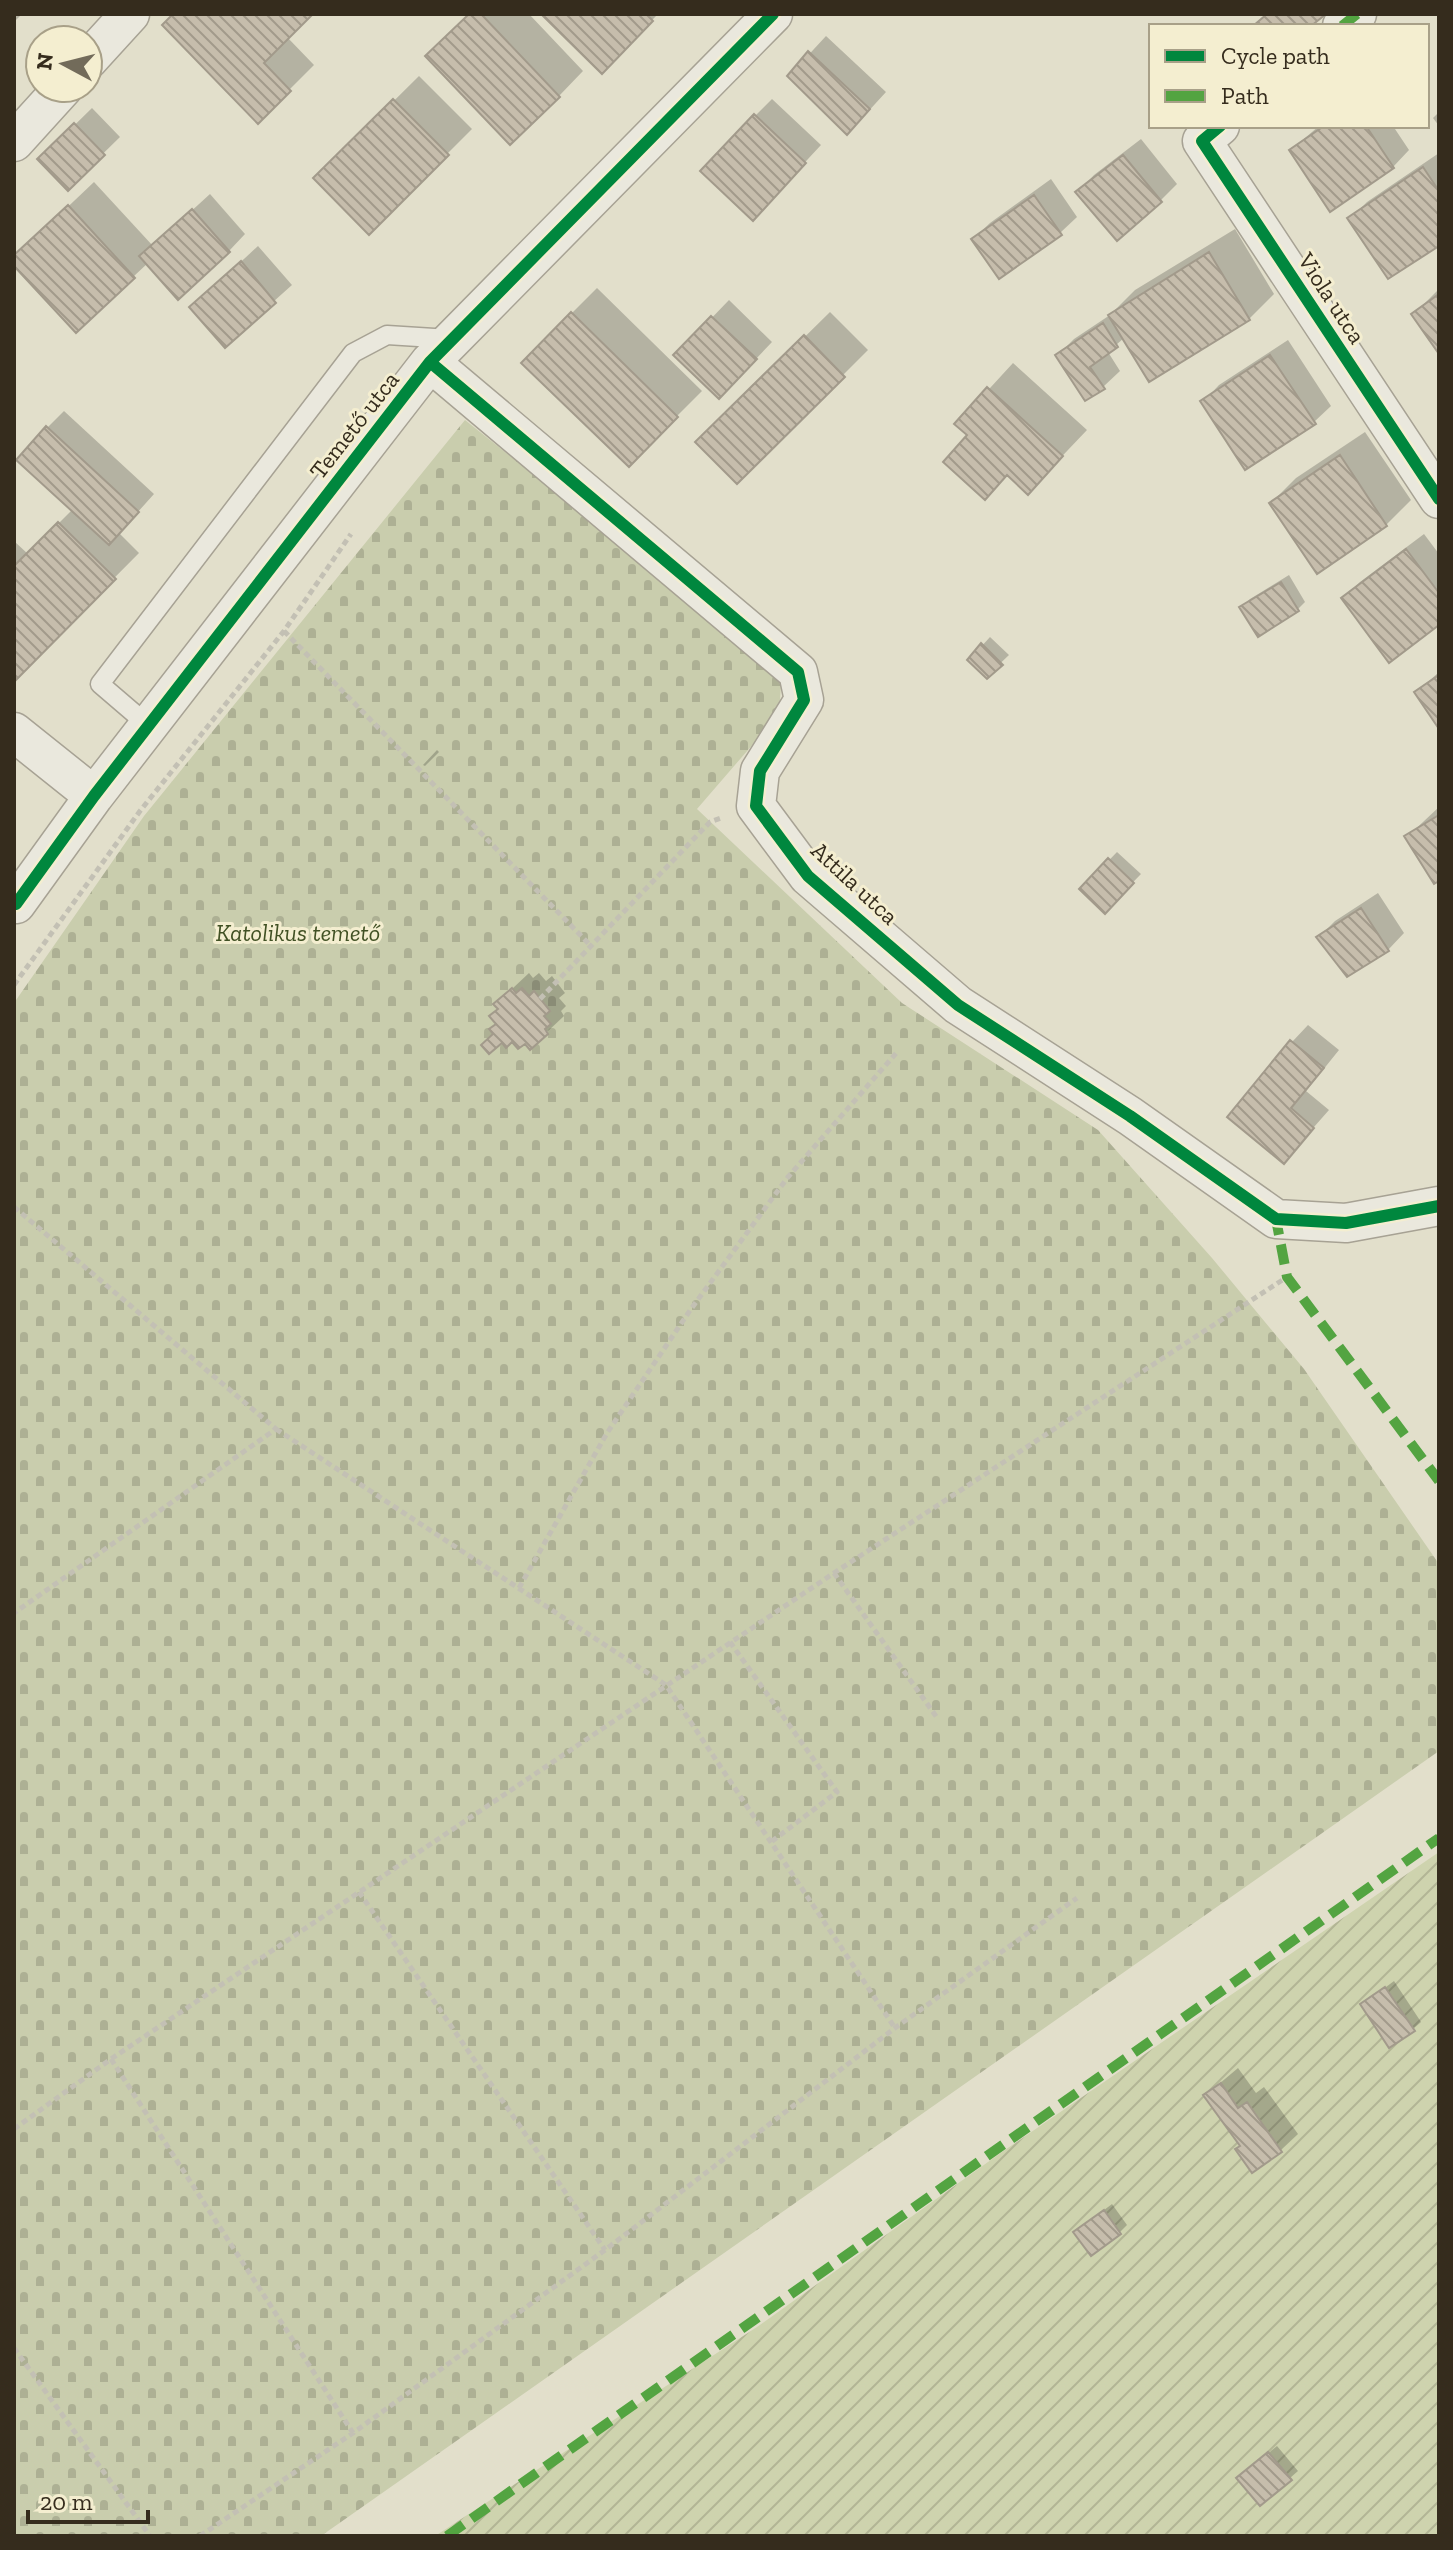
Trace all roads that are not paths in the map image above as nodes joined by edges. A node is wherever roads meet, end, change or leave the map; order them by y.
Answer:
1 (130, 14) edge
2 (773, 14) edge
3 (104, 42) edge
4 (48, 104) edge
5 (1218, 128) edge
6 (14, 142) edge
7 (442, 351) junction
8 (1439, 499) edge
9 (149, 726) junction
10 (14, 732) edge
11 (94, 796) junction
12 (15, 905) edge
13 (1439, 1206) edge

1 - 3 street
2 - 7 street, Temető utca
4 - 6 street
5 - 8 street, Viola utca
7 - 9 street, Temető utca
7 - 9 lane
7 - 13 street, Attila utca
9 - 11 street, Temető utca
10 - 11 street
11 - 12 street, Temető utca

